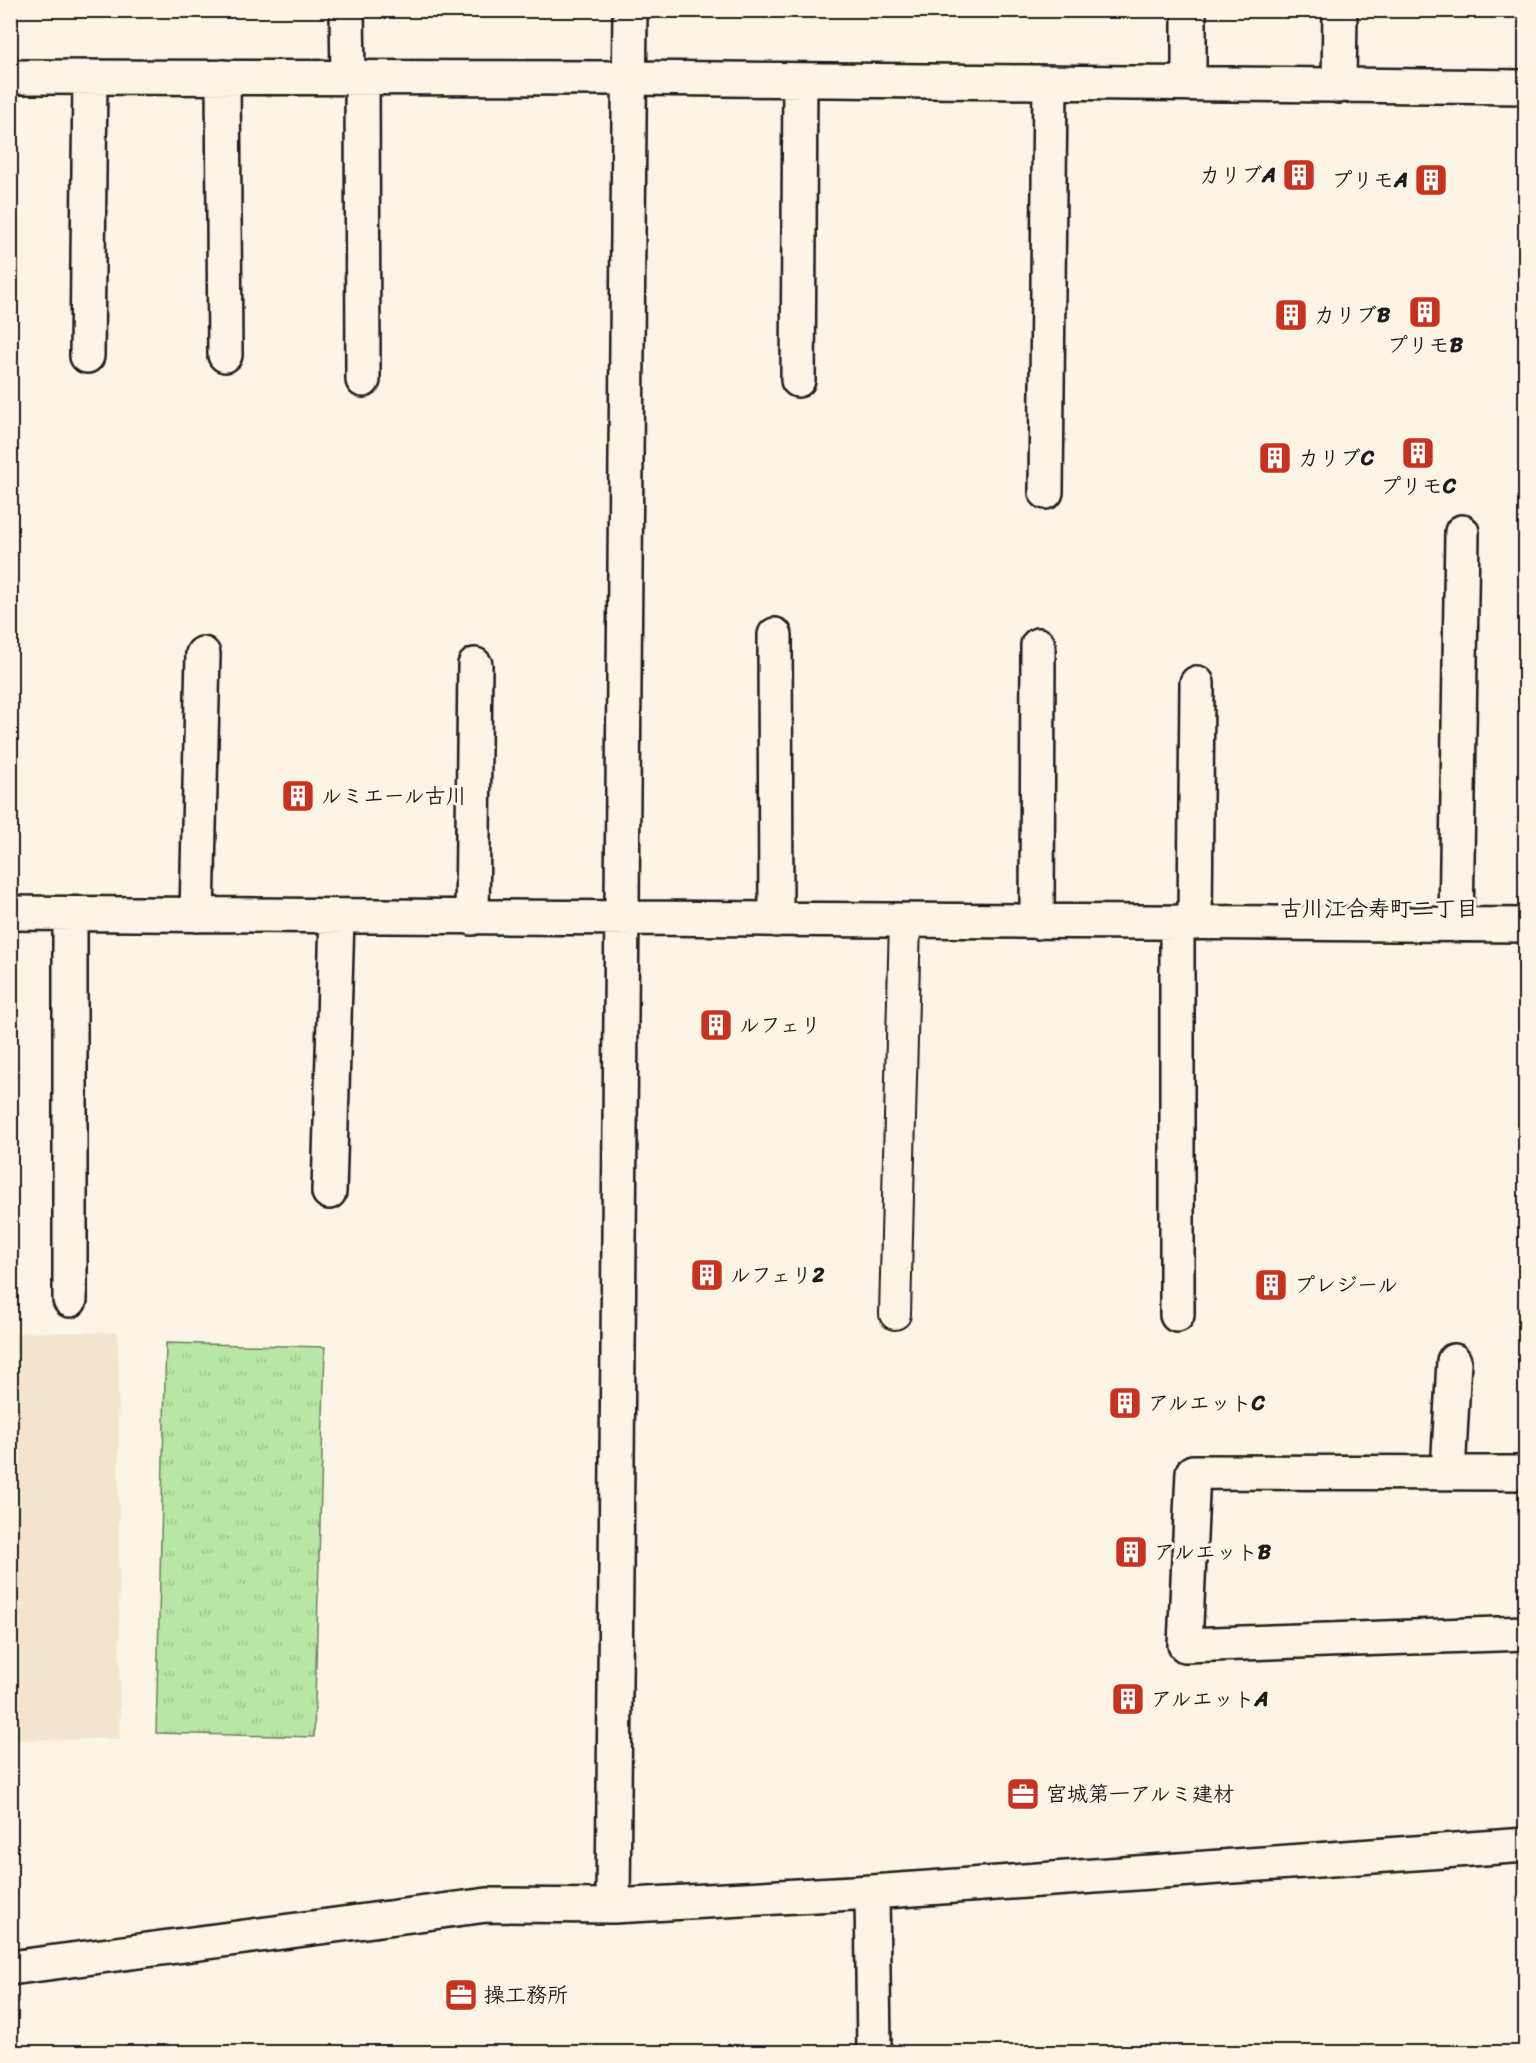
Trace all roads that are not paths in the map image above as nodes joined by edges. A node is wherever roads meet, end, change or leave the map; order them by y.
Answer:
1 (347, 10) edge
2 (630, 10) edge
3 (1189, 10) edge
4 (1340, 10) edge
5 (10, 77) edge
6 (90, 77) junction
7 (223, 77) junction
8 (355, 77) junction
9 (629, 78) junction
10 (800, 80) junction
11 (1050, 83) junction
12 (1190, 84) junction
13 (1339, 86) junction
14 (1526, 87) edge
15 (225, 354) dead end
16 (87, 356) dead end
17 (363, 380) dead end
18 (798, 380) dead end
19 (1046, 492) dead end
20 (1462, 532) dead end
21 (776, 635) dead end
22 (1038, 645) dead end
23 (203, 654) dead end
24 (475, 665) dead end
25 (1197, 682) dead end
26 (10, 914) edge
27 (70, 914) junction
28 (197, 915) junction
29 (337, 917) junction
30 (472, 918) junction
31 (621, 920) junction
32 (776, 920) junction
33 (905, 921) junction
34 (1037, 922) junction
35 (1186, 923) junction
36 (1456, 925) junction
37 (1526, 925) edge
38 (329, 1192) dead end
39 (70, 1300) dead end
40 (895, 1314) dead end
41 (1177, 1315) dead end
42 (1454, 1361) dead end
43 (1448, 1473) junction
44 (1526, 1473) edge
45 (1526, 1633) edge
46 (1526, 1845) edge
47 (872, 1892) junction
48 (613, 1906) junction
49 (10, 1968) edge
50 (874, 2052) edge

1 - 8 street
2 - 9 street
3 - 12 street
4 - 13 street
5 - 6 street
6 - 7 street
6 - 16 street
7 - 8 street
7 - 15 street
8 - 9 street
8 - 17 street
9 - 10 street
9 - 31 street
10 - 11 street
10 - 18 street
11 - 12 street
11 - 19 street
12 - 13 street
13 - 14 street
20 - 36 street
21 - 32 street
22 - 34 street
23 - 28 street
24 - 30 street
25 - 35 street
26 - 27 street
27 - 28 street
27 - 39 street
28 - 29 street
29 - 30 street
29 - 38 street
30 - 31 street
31 - 32 street
31 - 48 street
32 - 33 street
33 - 34 street
33 - 40 lane
34 - 35 street
35 - 36 street
35 - 41 street
36 - 37 street
42 - 43 street
43 - 44 street
43 - 45 street
46 - 47 street
47 - 48 street
47 - 50 street
48 - 49 street

